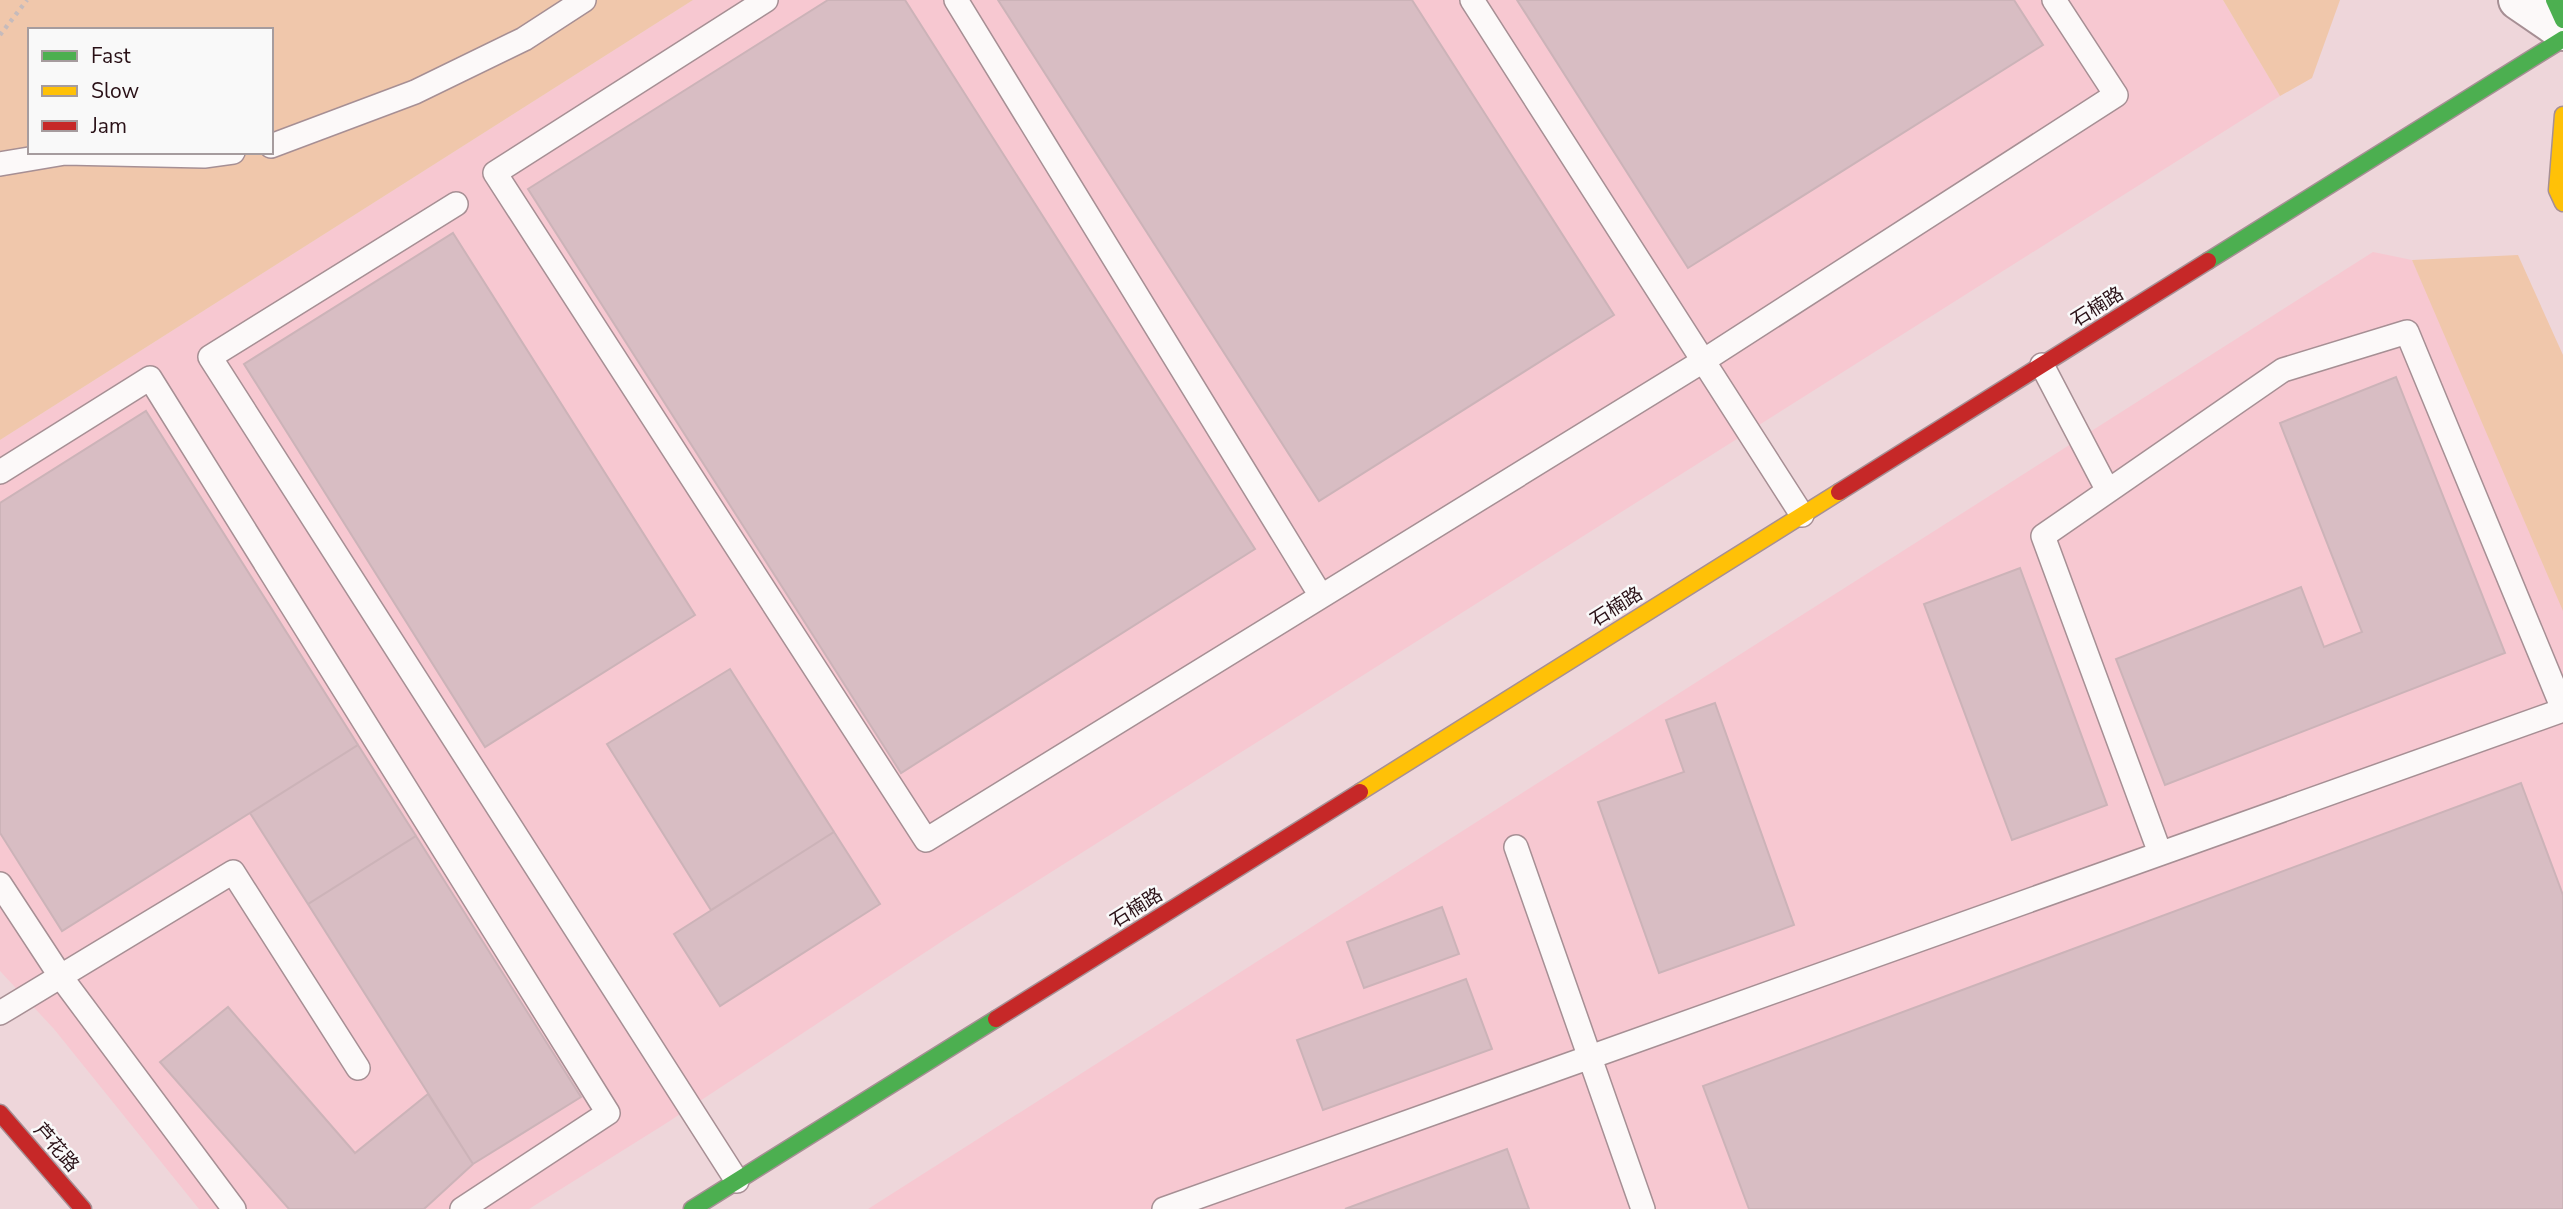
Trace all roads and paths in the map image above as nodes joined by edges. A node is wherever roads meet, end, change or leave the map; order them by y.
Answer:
1 (27, 0) edge
2 (584, 0) edge
3 (766, 0) edge
4 (956, 0) edge
5 (1472, 0) edge
6 (2054, 0) edge
7 (2518, 0) edge
8 (2554, 0) edge
9 (2563, 20) edge
10 (2563, 31) edge
11 (0, 35) edge
12 (2563, 39) edge
13 (2563, 115) edge
14 (273, 145) edge
15 (59, 154) edge
16 (111, 154) edge
17 (218, 154) edge
18 (0, 164) edge
19 (2563, 203) edge
20 (456, 204) dead end
21 (1703, 361) junction
22 (2042, 365) junction
23 (0, 472) edge
24 (2108, 491) junction
25 (1802, 515) junction
26 (1321, 596) junction
27 (2563, 709) edge
28 (1516, 847) dead end
29 (2160, 853) junction
30 (0, 884) edge
31 (61, 977) junction
32 (0, 1013) edge
33 (1590, 1057) junction
34 (358, 1069) dead end
35 (0, 1113) edge
36 (737, 1181) junction
37 (83, 1209) edge
38 (234, 1209) edge
39 (462, 1209) edge
40 (692, 1209) edge
41 (1164, 1209) edge
42 (1643, 1209) edge

1 - 11 path
2 - 14 lane
3 - 26 lane
4 - 26 lane
5 - 21 lane
6 - 21 lane
7 - 10 street
8 - 9 street
12 - 22 street, 石楠路
13 - 19 street
15 - 18 lane
16 - 17 lane
20 - 36 lane
21 - 25 lane
21 - 26 lane
22 - 24 lane
22 - 25 street, 石楠路
23 - 39 lane
24 - 27 lane
24 - 29 lane
25 - 36 street, 石楠路
27 - 29 lane
28 - 33 lane
29 - 33 lane
30 - 31 lane
31 - 32 lane
31 - 34 lane
31 - 38 lane
33 - 41 lane
33 - 42 lane
35 - 37 street, 芦花路
36 - 40 street, 石楠路

